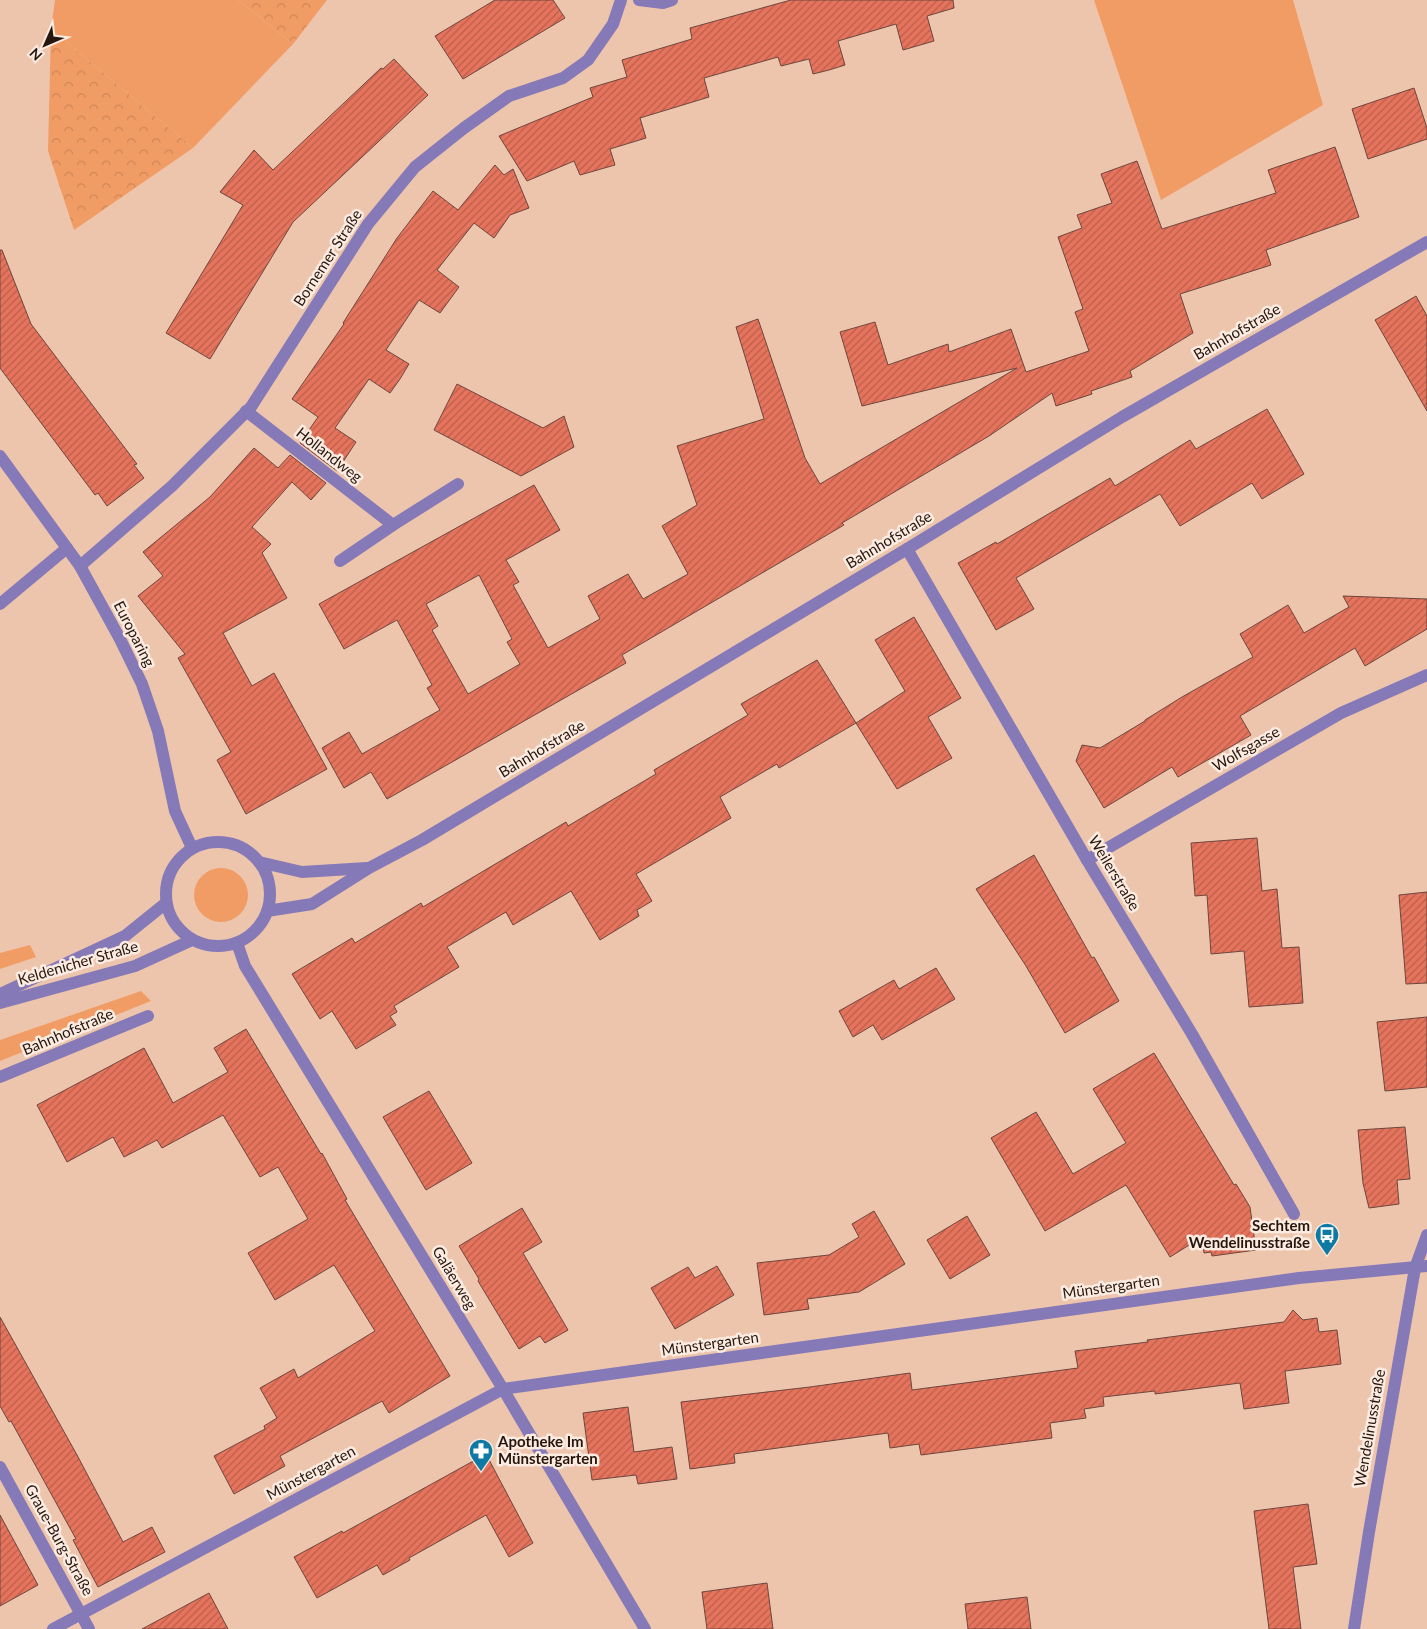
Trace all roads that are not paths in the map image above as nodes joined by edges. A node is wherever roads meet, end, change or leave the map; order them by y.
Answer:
1 (621, 0) edge
2 (639, 0) edge
3 (672, 0) edge
4 (1427, 242) edge
5 (246, 411) junction
6 (0, 456) edge
7 (458, 484) dead end
8 (393, 525) junction
9 (67, 548) junction
10 (907, 549) junction
11 (340, 561) dead end
12 (80, 566) junction
13 (0, 604) edge
14 (1427, 675) edge
15 (192, 848) junction
16 (1087, 860) junction
17 (259, 862) junction
18 (369, 868) junction
19 (166, 903) junction
20 (267, 911) junction
21 (192, 940) junction
22 (237, 943) junction
23 (0, 994) edge
24 (0, 1003) edge
25 (148, 1016) dead end
26 (0, 1077) edge
27 (1294, 1214) dead end
28 (1427, 1235) edge
29 (1421, 1267) edge
30 (503, 1389) junction
31 (0, 1467) edge
32 (82, 1614) junction
33 (53, 1629) edge
34 (89, 1629) edge
35 (645, 1629) edge
36 (1354, 1629) edge

1 - 5 street, Bornemer Straße
2 - 3 street
4 - 10 street, Bahnhofstraße
5 - 8 street, Hollandweg
5 - 12 street, Bornemer Straße
6 - 9 street, Europaring
7 - 8 street
8 - 11 street
9 - 12 street, Europaring
9 - 13 street
10 - 16 street, Weilerstraße
10 - 18 street, Bahnhofstraße
12 - 15 street, Europaring
14 - 16 street, Wolfsgasse
15 - 17 street, Bahnhofstraße
15 - 19 street
16 - 27 street, Weilerstraße
17 - 18 street, Bahnhofstraße
17 - 20 street
18 - 20 street, Bahnhofstraße
19 - 21 street
19 - 23 street, Keldenicher Straße
20 - 22 street
21 - 22 street
21 - 24 street, Keldenicher Straße
22 - 30 street, Galäerweg
25 - 26 street, Bahnhofstraße
28 - 29 street, Wendelinusstraße
29 - 30 street, Münstergarten
29 - 36 street, Wendelinusstraße
30 - 32 street, Münstergarten
30 - 35 street, Galäerweg
31 - 32 street, Graue-Burg-Straße
32 - 33 street, Münstergarten
32 - 34 street, Graue-Burg-Straße

